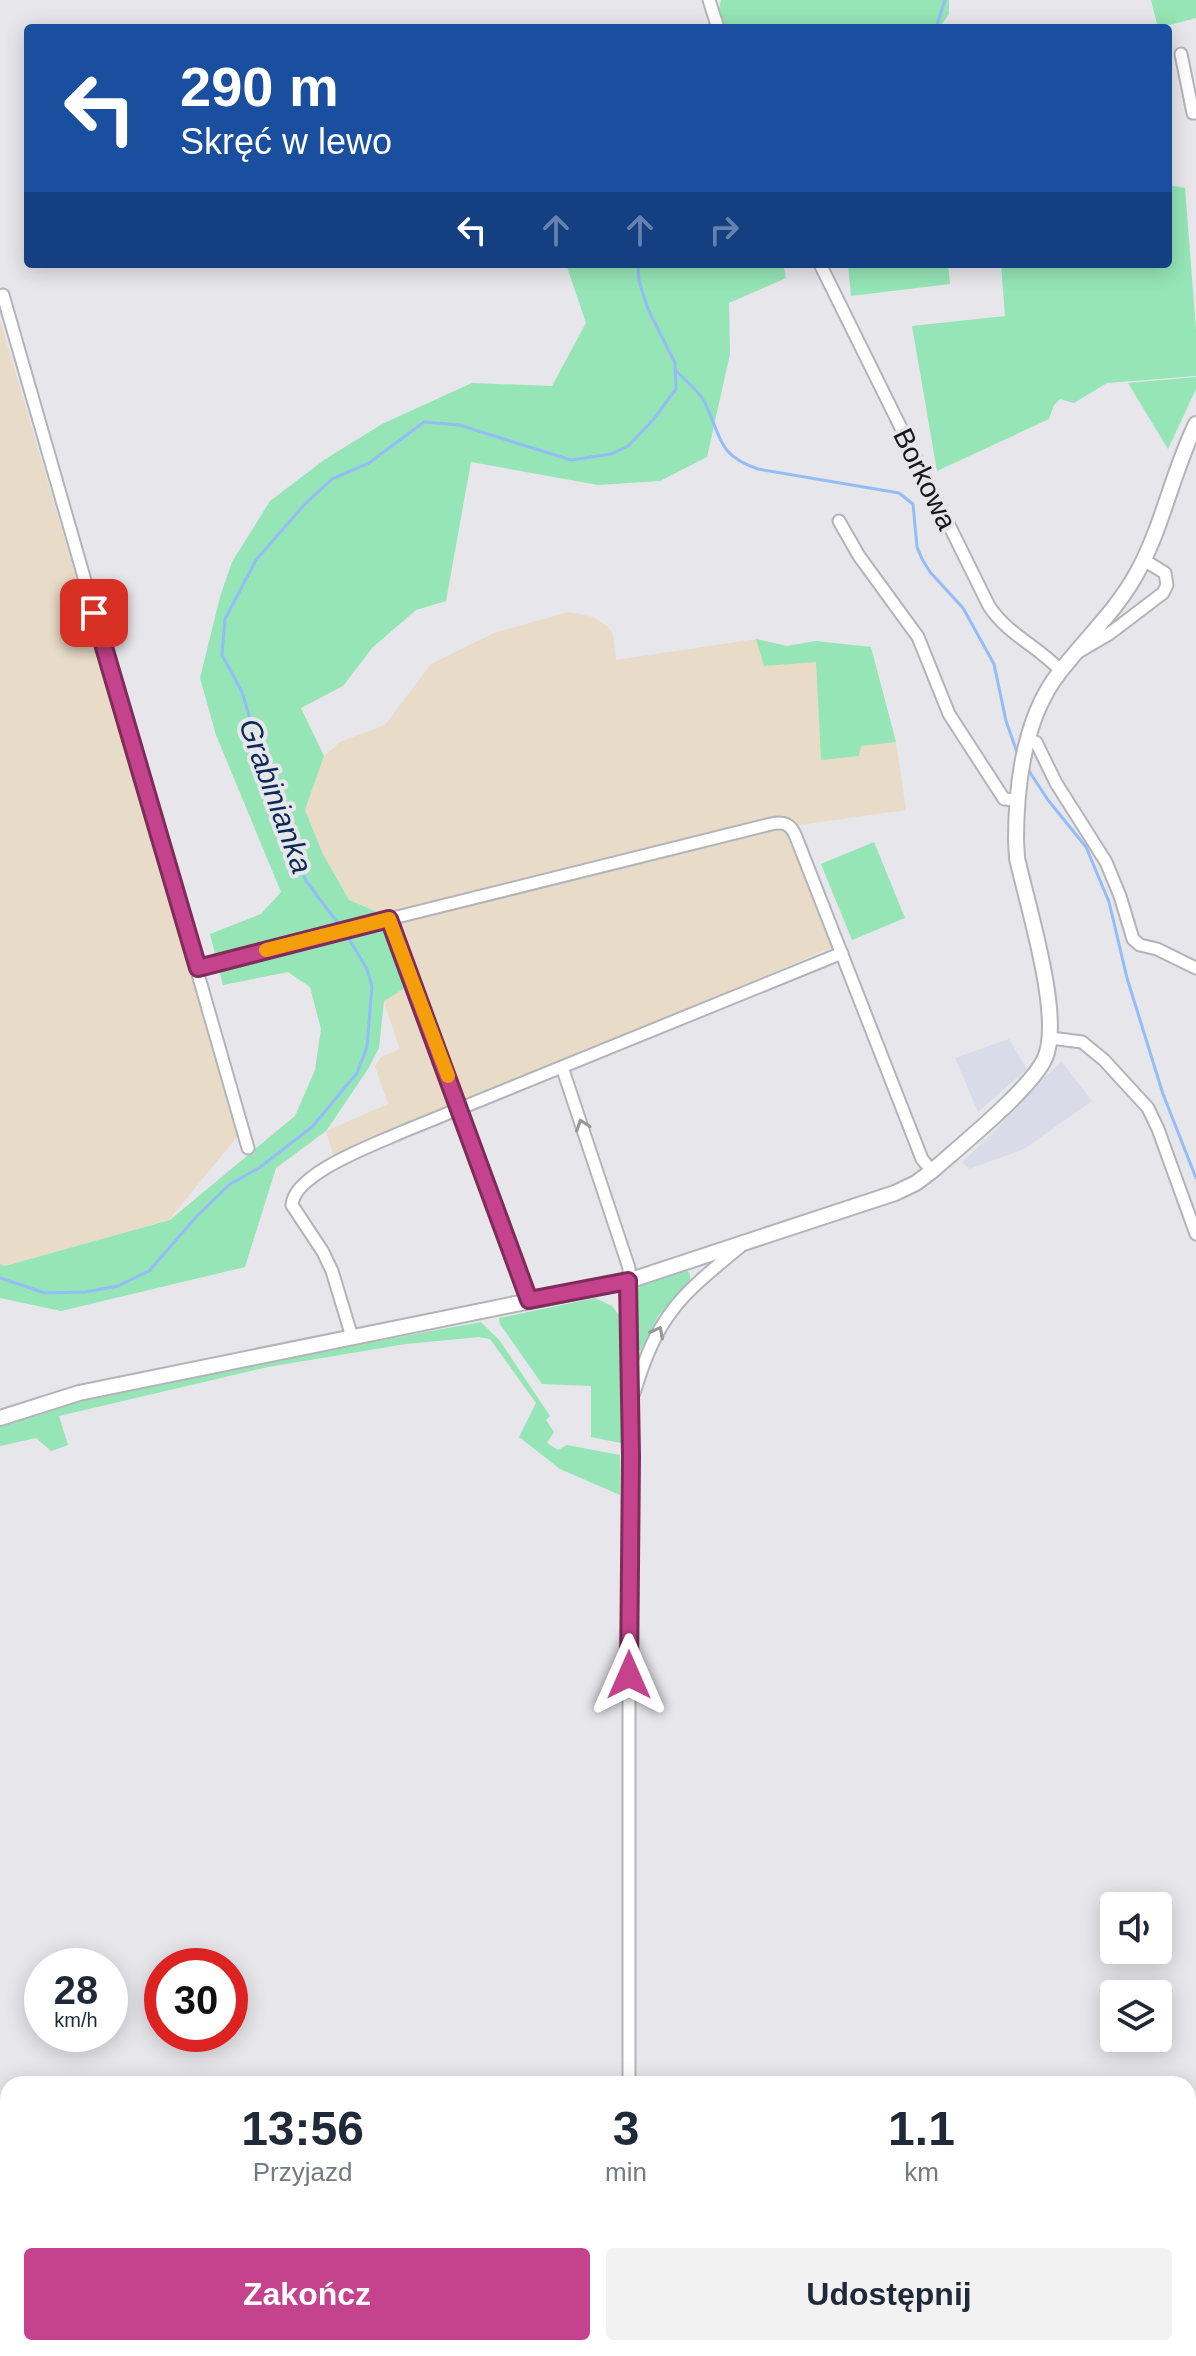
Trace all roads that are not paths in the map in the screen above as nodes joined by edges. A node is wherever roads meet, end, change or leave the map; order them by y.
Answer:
1 (709, 0) edge
2 (717, 24) edge
3 (1181, 54) dead end
4 (1196, 113) edge
5 (822, 268) edge
6 (3, 295) dead end
7 (1194, 431) edge
8 (839, 521) dead end
9 (1144, 560) junction
10 (1076, 653) junction
11 (1061, 671) junction
12 (1027, 745) junction
13 (1019, 798) junction
14 (389, 919) junction
15 (842, 953) junction
16 (198, 968) junction
17 (1196, 968) edge
18 (1051, 1038) junction
19 (562, 1067) junction
20 (459, 1110) junction
21 (248, 1148) dead end
22 (932, 1171) junction
23 (1196, 1234) edge
24 (745, 1243) junction
25 (628, 1281) junction
26 (529, 1300) junction
27 (352, 1337) junction
28 (630, 1405) junction
29 (0, 1418) edge
30 (629, 2076) edge

1 - 2 street
3 - 4 street
5 - 11 street, Borkowa
6 - 16 street
7 - 9 street
8 - 13 street
9 - 10 street
9 - 10 street
10 - 11 street
11 - 12 street
12 - 13 street
12 - 17 street
13 - 18 street
14 - 15 street
14 - 16 street
14 - 20 street
15 - 19 street
15 - 22 street
16 - 21 street
18 - 22 street
18 - 23 street
19 - 20 street
25 -> 19 street
20 - 26 street
20 - 27 street
22 - 24 street
24 - 25 street
28 -> 24 street
25 - 26 street
25 - 28 street
26 - 27 street
27 - 29 street
28 - 30 street

